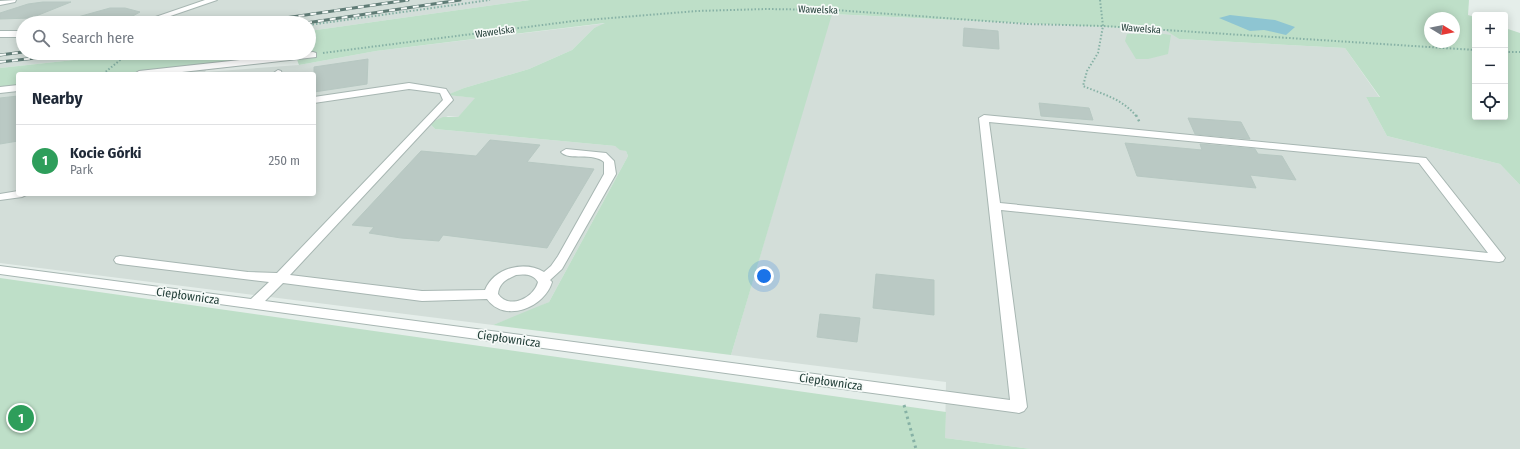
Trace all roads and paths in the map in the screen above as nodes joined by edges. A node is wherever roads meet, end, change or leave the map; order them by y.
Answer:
1 (12, 0) edge
2 (213, 0) edge
3 (490, 0) edge
4 (1100, 0) edge
5 (0, 4) edge
6 (164, 16) edge
7 (316, 24) edge
8 (1102, 26) junction
9 (0, 34) edge
10 (16, 34) edge
11 (1472, 50) edge
12 (1508, 52) edge
13 (1520, 52) edge
14 (316, 55) edge
15 (120, 60) edge
16 (267, 60) edge
17 (105, 72) edge
18 (157, 72) edge
19 (16, 88) edge
20 (0, 90) edge
21 (316, 100) edge
22 (1143, 133) junction
23 (566, 152) dead end
24 (16, 195) edge
25 (0, 197) edge
26 (994, 206) junction
27 (120, 260) dead end
28 (0, 270) edge
29 (280, 278) junction
30 (543, 279) junction
31 (491, 294) junction
32 (254, 304) junction
33 (900, 391) junction
34 (916, 449) edge

1 - 5 lane
2 - 6 lane
3 - 7 path
4 - 8 path
8 - 11 path, Wawelska
8 - 14 path, Wawelska
8 - 22 path
9 - 10 lane
12 - 13 path
15 - 17 path
16 - 18 lane
19 - 20 lane
21 - 29 lane
22 - 26 lane
22 - 26 lane
23 - 30 lane
24 - 25 lane
26 - 33 lane, Ciepłownicza
27 - 29 lane
28 - 32 lane, Ciepłownicza
29 - 31 lane
29 - 32 lane
30 - 31 lane
30 - 31 lane
32 - 33 lane, Ciepłownicza
33 - 34 path

